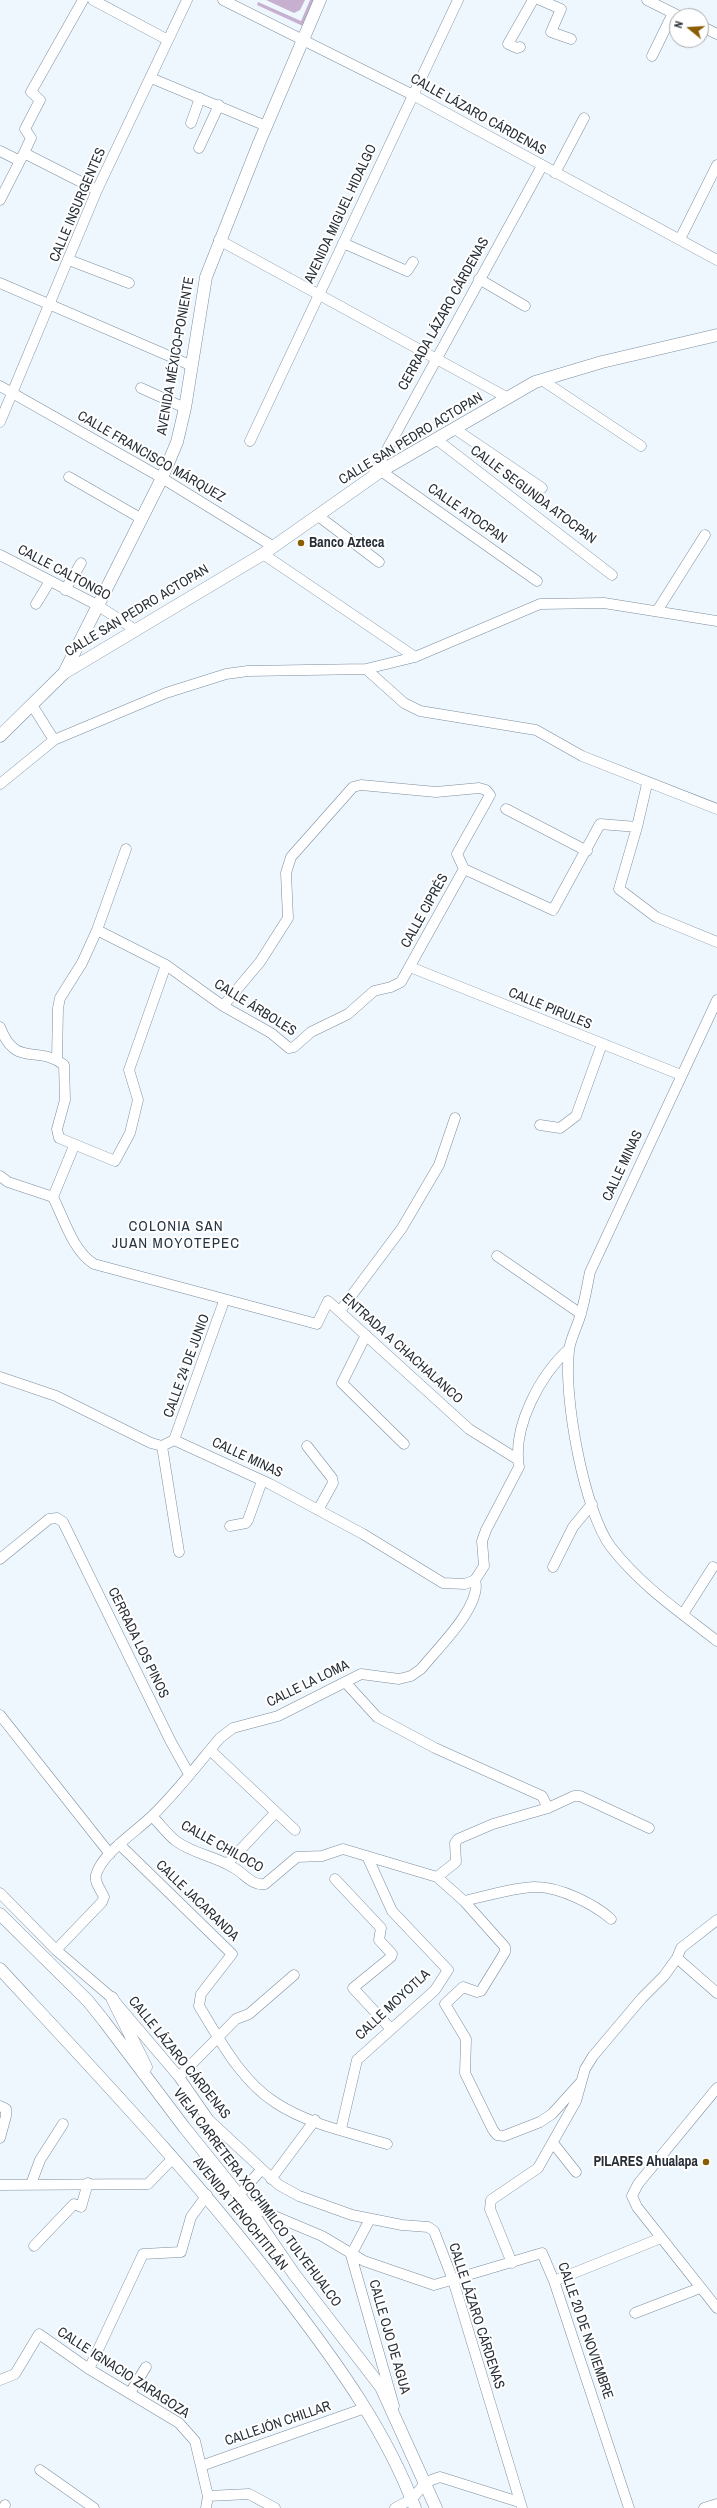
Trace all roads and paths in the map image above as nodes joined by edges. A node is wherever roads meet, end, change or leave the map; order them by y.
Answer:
1 (83, 0) edge
2 (93, 0) edge
3 (187, 0) edge
4 (223, 0) edge
5 (320, 0) edge
6 (458, 0) edge
7 (533, 0) edge
8 (540, 0) edge
9 (647, 0) edge
10 (669, 11) edge
11 (669, 26) edge
12 (303, 39) junction
13 (571, 39) dead end
14 (168, 40) junction
15 (520, 47) dead end
16 (652, 56) dead end
17 (151, 78) junction
18 (413, 95) junction
19 (200, 98) junction
20 (219, 105) junction
21 (584, 118) dead end
22 (191, 123) dead end
23 (266, 126) junction
24 (199, 148) dead end
25 (0, 151) edge
26 (22, 157) junction
27 (717, 165) edge
28 (542, 166) junction
29 (555, 173) junction
30 (97, 190) junction
31 (0, 200) edge
32 (680, 239) junction
33 (219, 240) junction
34 (343, 243) junction
35 (69, 260) junction
36 (717, 260) edge
37 (413, 262) dead end
38 (479, 279) junction
39 (0, 283) edge
40 (129, 283) dead end
41 (318, 294) junction
42 (50, 306) junction
43 (525, 306) dead end
44 (717, 335) edge
45 (435, 358) junction
46 (190, 365) junction
47 (542, 380) junction
48 (0, 386) edge
49 (141, 388) dead end
50 (14, 394) junction
51 (508, 398) junction
52 (185, 408) junction
53 (0, 422) edge
54 (455, 428) junction
55 (436, 439) junction
56 (250, 440) dead end
57 (641, 446) dead end
58 (377, 474) junction
59 (69, 478) dead end
60 (162, 478) junction
61 (542, 488) dead end
62 (317, 515) junction
63 (142, 519) junction
64 (705, 535) dead end
65 (274, 547) junction
66 (263, 554) junction
67 (0, 555) edge
68 (379, 562) dead end
69 (81, 563) dead end
70 (612, 575) dead end
71 (537, 581) dead end
72 (50, 582) junction
73 (65, 590) junction
74 (36, 604) dead end
75 (97, 605) junction
76 (657, 611) junction
77 (717, 621) edge
78 (134, 629) junction
79 (415, 657) junction
80 (366, 669) junction
81 (64, 673) junction
82 (32, 705) junction
83 (1, 734) edge
84 (54, 740) junction
85 (0, 784) edge
86 (648, 784) junction
87 (506, 809) dead end
88 (717, 809) edge
89 (637, 827) junction
90 (126, 848) dead end
91 (587, 851) junction
92 (464, 869) junction
93 (97, 930) junction
94 (717, 942) edge
95 (166, 965) junction
96 (410, 967) junction
97 (717, 1000) edge
98 (223, 1006) junction
99 (0, 1026) edge
100 (602, 1044) junction
101 (57, 1059) junction
102 (681, 1075) junction
103 (455, 1118) dead end
104 (540, 1125) dead end
105 (74, 1146) junction
106 (0, 1176) edge
107 (53, 1197) junction
108 (497, 1256) dead end
109 (224, 1301) junction
110 (340, 1311) junction
111 (581, 1314) junction
112 (366, 1334) junction
113 (569, 1349) junction
114 (0, 1377) edge
115 (174, 1440) junction
116 (404, 1444) dead end
117 (162, 1446) junction
118 (307, 1446) dead end
119 (518, 1459) junction
120 (262, 1481) junction
121 (592, 1504) junction
122 (318, 1510) junction
123 (230, 1526) dead end
124 (179, 1552) dead end
125 (0, 1559) edge
126 (553, 1566) dead end
127 (713, 1567) dead end
128 (475, 1580) junction
129 (683, 1614) junction
130 (717, 1641) edge
131 (345, 1682) junction
132 (0, 1715) edge
133 (210, 1750) junction
134 (189, 1774) junction
135 (548, 1808) junction
136 (275, 1813) junction
137 (152, 1816) junction
138 (649, 1828) dead end
139 (294, 1830) dead end
140 (119, 1844) junction
141 (110, 1854) junction
142 (366, 1856) junction
143 (227, 1864) junction
144 (438, 1877) junction
145 (335, 1879) dead end
146 (0, 1893) edge
147 (464, 1901) junction
148 (611, 1919) dead end
149 (2, 1920) edge
150 (717, 1920) edge
151 (56, 1950) junction
152 (677, 1958) junction
153 (0, 1969) edge
154 (294, 1975) dead end
155 (434, 1990) junction
156 (717, 1993) edge
157 (112, 1998) junction
158 (445, 2004) junction
159 (390, 2028) junction
160 (217, 2036) junction
161 (179, 2076) junction
162 (580, 2083) junction
163 (717, 2088) edge
164 (157, 2090) junction
165 (0, 2106) edge
166 (315, 2120) junction
167 (62, 2124) dead end
168 (341, 2129) junction
169 (0, 2138) edge
170 (553, 2143) junction
171 (387, 2144) dead end
172 (173, 2158) junction
173 (261, 2170) junction
174 (576, 2172) dead end
175 (271, 2179) junction
176 (31, 2184) junction
177 (88, 2184) junction
178 (0, 2185) edge
179 (207, 2195) junction
180 (242, 2200) junction
181 (370, 2219) junction
182 (661, 2238) junction
183 (34, 2246) dead end
184 (351, 2254) junction
185 (512, 2263) junction
186 (453, 2280) junction
187 (554, 2281) junction
188 (700, 2288) junction
189 (717, 2308) edge
190 (635, 2313) dead end
191 (146, 2367) dead end
192 (89, 2369) junction
193 (0, 2380) edge
194 (130, 2393) junction
195 (365, 2408) junction
196 (400, 2428) junction
197 (384, 2442) junction
198 (201, 2466) junction
199 (40, 2470) dead end
200 (426, 2482) junction
201 (208, 2496) junction
202 (414, 2503) edge
203 (717, 2504) edge
204 (520, 2505) edge
205 (94, 2508) edge
206 (206, 2508) edge
207 (275, 2508) edge
208 (395, 2508) edge
209 (436, 2508) edge
210 (629, 2508) edge
211 (704, 2508) edge

1 - 26 street
2 - 14 street
3 - 14 street, CALLE INSURGENTES
4 - 12 street, CALLE LÁZARO CÁRDENAS
5 - 12 main road, AVENIDA MÉXICO-PONIENTE
6 - 18 street, AVENIDA MIGUEL HIDALGO
7 - 15 street
8 - 13 street
9 - 10 street
11 - 16 street
12 - 18 street, CALLE LÁZARO CÁRDENAS
12 - 23 main road, AVENIDA MÉXICO-PONIENTE
14 - 17 street, CALLE INSURGENTES
17 - 19 street
17 - 30 street, CALLE INSURGENTES
18 - 28 street, CALLE LÁZARO CÁRDENAS
18 - 34 street, AVENIDA MIGUEL HIDALGO
19 - 20 street
19 - 22 street
20 - 23 street
20 - 24 street
21 - 29 street
23 - 33 main road, AVENIDA MÉXICO-PONIENTE
25 - 26 street
26 - 30 street
26 - 31 street
27 - 32 street
28 - 29 street, CALLE LÁZARO CÁRDENAS
28 - 38 street, CERRADA LÁZARO CÁRDENAS
29 - 32 street, CALLE LÁZARO CÁRDENAS
30 - 35 street, CALLE INSURGENTES
32 - 36 street, CALLE LÁZARO CÁRDENAS
33 - 41 street
33 - 46 main road, AVENIDA MÉXICO-PONIENTE
34 - 37 street
34 - 41 street, AVENIDA MIGUEL HIDALGO
35 - 40 street
35 - 42 street, CALLE INSURGENTES
38 - 43 street
38 - 45 street, CERRADA LÁZARO CÁRDENAS
39 - 42 street
41 - 45 street
41 - 56 street, AVENIDA MIGUEL HIDALGO
42 - 46 street
42 - 50 street, CALLE INSURGENTES
44 - 47 main road, CALLE SAN PEDRO ACTOPAN
45 - 51 street
45 - 58 street, CERRADA LÁZARO CÁRDENAS
46 - 52 main road, AVENIDA MÉXICO-PONIENTE
47 - 51 main road, CALLE SAN PEDRO ACTOPAN
47 - 57 street
48 - 50 street, CALLE FRANCISCO MÁRQUEZ
49 - 52 street
50 - 53 street, CALLE INSURGENTES
50 - 60 street, CALLE FRANCISCO MÁRQUEZ
51 - 54 main road, CALLE SAN PEDRO ACTOPAN
52 - 60 main road, AVENIDA MÉXICO-PONIENTE
54 - 55 main road, CALLE SAN PEDRO ACTOPAN
54 - 61 street
55 - 58 main road, CALLE SAN PEDRO ACTOPAN
55 - 70 street, CALLE SEGUNDA ATOCPAN
58 - 62 main road, CALLE SAN PEDRO ACTOPAN
58 - 71 street, CALLE ATOCPAN
59 - 63 street
60 - 63 main road, AVENIDA MÉXICO-PONIENTE
60 - 65 street, CALLE FRANCISCO MÁRQUEZ
62 - 65 main road, CALLE SAN PEDRO ACTOPAN
62 - 68 street
63 - 75 main road, AVENIDA MÉXICO-PONIENTE
64 - 76 street
65 - 66 main road, CALLE SAN PEDRO ACTOPAN
66 - 78 main road, CALLE SAN PEDRO ACTOPAN
66 - 79 street
67 - 72 street, CALLE CALTONGO
69 - 73 street
72 - 73 street, CALLE CALTONGO
72 - 74 street
73 - 75 street, CALLE CALTONGO
75 - 78 street, CALLE CALTONGO
75 - 81 main road, AVENIDA MÉXICO-PONIENTE
76 - 77 street
76 - 79 street
78 - 81 main road, CALLE SAN PEDRO ACTOPAN
79 - 80 street
80 - 84 street
80 - 86 street
81 - 82 main road, AVENIDA MÉXICO-PONIENTE
82 - 83 main road, AVENIDA MÉXICO-PONIENTE
82 - 84 street
84 - 85 street
86 - 88 street
86 - 89 street
87 - 91 street
89 - 91 street
89 - 94 street
90 - 93 street
91 - 92 street
92 - 96 street, CALLE CIPRÉS
92 - 98 street
93 - 95 street, CALLE ÁRBOLES
93 - 101 street
95 - 98 street, CALLE ÁRBOLES
95 - 105 street
96 - 98 street, CALLE ÁRBOLES
96 - 100 street, CALLE PIRULES
97 - 102 street, CALLE MINAS
99 - 101 street
100 - 102 street, CALLE PIRULES
100 - 104 street
101 - 105 street
102 - 111 street, CALLE MINAS
103 - 110 street
105 - 107 street
106 - 107 street
107 - 109 street
108 - 111 street
109 - 110 street, ENTRADA A CHACHALANCO
109 - 115 street, CALLE 24 DE JUNIO
110 - 112 street, ENTRADA A CHACHALANCO
111 - 113 street, CALLE MINAS
112 - 116 street
112 - 119 street, ENTRADA A CHACHALANCO
113 - 119 street, CALLE LA LOMA
113 - 121 street
114 - 117 street
115 - 117 street
115 - 120 street, CALLE MINAS
117 - 124 street
118 - 122 street
119 - 128 street, CALLE LA LOMA
120 - 122 street, CALLE MINAS
120 - 123 street
121 - 126 street
121 - 129 street
122 - 128 street, CALLE MINAS
125 - 134 street, CERRADA LOS PINOS
127 - 129 street
128 - 131 street, CALLE LA LOMA
129 - 130 street
131 - 133 street, CALLE LA LOMA
131 - 135 street
132 - 141 street
133 - 134 street, CALLE LA LOMA
133 - 136 street
134 - 137 street, CALLE LA LOMA
135 - 138 street
135 - 144 street
136 - 139 street
136 - 143 street
137 - 140 street, CALLE LA LOMA
137 - 143 street, CALLE CHILOCO
140 - 141 street, CALLE LA LOMA
140 - 160 street, CALLE JACARANDA
141 - 151 street, CALLE LA LOMA
142 - 143 street, CALLE CHILOCO
142 - 144 street, CALLE CHILOCO
142 - 155 street, CALLE MOYOTLA
144 - 147 street, CALLE CHILOCO
145 - 159 street
146 - 151 street, CALLE LÁZARO CÁRDENAS
147 - 148 street
147 - 158 street, CALLE CHILOCO
149 - 164 main road, VIEJA CARRETERA XOCHIMILCO TULYEHUALCO
150 - 152 street
151 - 157 street, CALLE LÁZARO CÁRDENAS
152 - 156 street
152 - 162 street
153 - 172 main road, AVENIDA TENOCHTITLÁN
154 - 160 street
155 - 158 street
155 - 159 street, CALLE MOYOTLA
157 - 161 street, CALLE LÁZARO CÁRDENAS
157 - 164 main road
158 - 162 street
159 - 168 street, CALLE MOYOTLA
160 - 161 street
160 - 166 street
161 - 173 street, CALLE LÁZARO CÁRDENAS
162 - 170 street
163 - 182 street
164 - 180 main road, VIEJA CARRETERA XOCHIMILCO TULYEHUALCO
165 - 169 street
166 - 168 street
166 - 175 street
167 - 176 street
168 - 171 street
170 - 174 street
170 - 185 street
172 - 177 street
172 - 179 main road, AVENIDA TENOCHTITLÁN
173 - 175 street, CALLE LÁZARO CÁRDENAS
173 - 180 street
175 - 181 street, CALLE LÁZARO CÁRDENAS
176 - 177 street
176 - 178 street
177 - 183 street
179 - 192 street
179 - 195 main road, AVENIDA TENOCHTITLÁN
180 - 184 street
180 - 196 main road, VIEJA CARRETERA XOCHIMILCO TULYEHUALCO
181 - 184 street
181 - 186 street, CALLE LÁZARO CÁRDENAS
182 - 187 street
182 - 188 street
184 - 186 street
184 - 196 street, CALLE OJO DE AGUA
185 - 186 street, CALLE 20 DE NOVIEMBRE
185 - 187 street, CALLE 20 DE NOVIEMBRE
186 - 204 street, CALLE LÁZARO CÁRDENAS
187 - 210 street, CALLE 20 DE NOVIEMBRE
188 - 189 street
188 - 190 street
191 - 194 street
192 - 193 street, CALLE IGNACIO ZARAGOZA
192 - 194 street, CALLE IGNACIO ZARAGOZA
194 - 198 street, CALLE IGNACIO ZARAGOZA
195 - 197 main road, AVENIDA TENOCHTITLÁN
195 - 198 street, CALLEJÓN CHILLAR
196 - 197 main road
196 - 200 main road, VIEJA CARRETERA XOCHIMILCO TULYEHUALCO
197 - 202 main road, AVENIDA TENOCHTITLÁN
198 - 201 street, CALLE IGNACIO ZARAGOZA
199 - 205 street
200 - 202 street
200 - 204 street
200 - 209 main road, VIEJA CARRETERA XOCHIMILCO TULYEHUALCO
201 - 206 street
201 - 207 street
202 - 208 street
203 - 211 street

